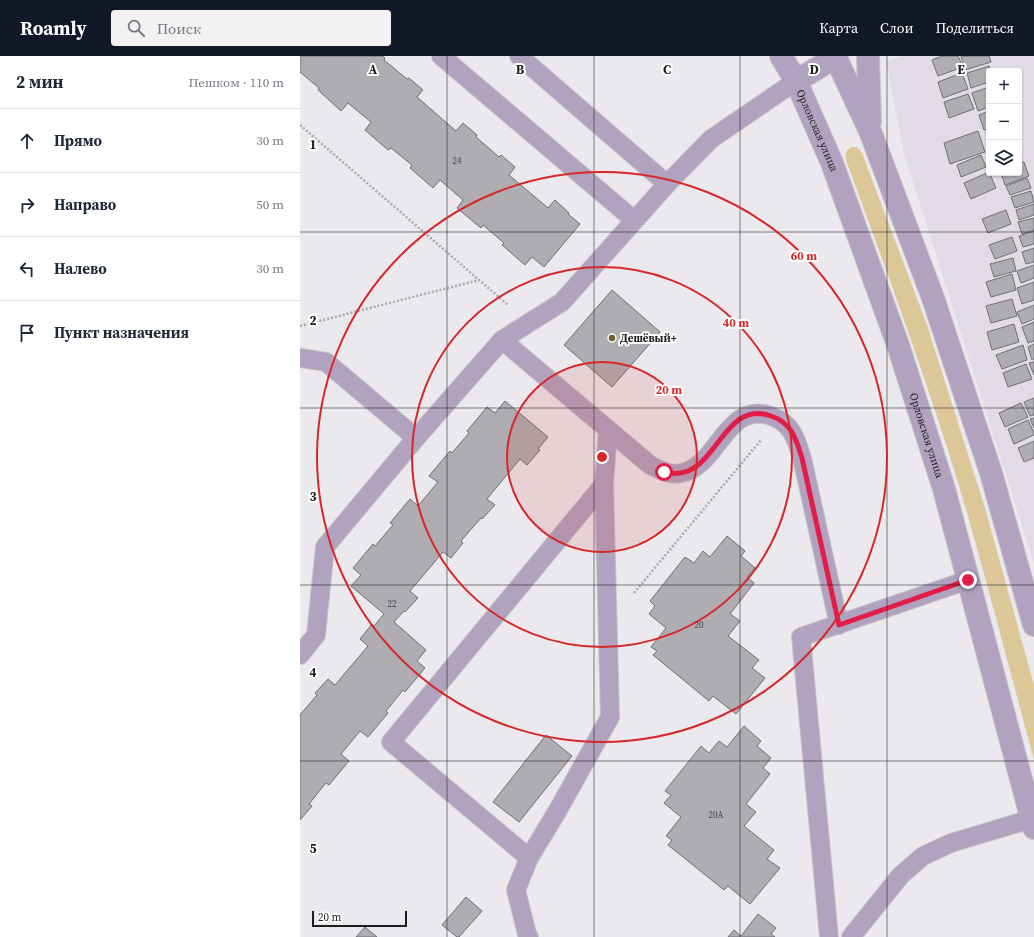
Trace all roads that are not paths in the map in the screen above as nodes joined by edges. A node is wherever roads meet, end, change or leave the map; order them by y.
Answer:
1 (441, 56) edge
2 (519, 56) edge
3 (781, 56) edge
4 (868, 56) edge
5 (836, 57) edge
6 (796, 81) junction
7 (870, 130) junction
8 (667, 184) junction
9 (634, 220) junction
10 (502, 340) junction
11 (300, 358) edge
12 (608, 430) junction
13 (416, 438) junction
14 (604, 484) junction
15 (968, 580) junction
16 (839, 625) junction
17 (1034, 625) edge
18 (300, 656) edge
19 (1033, 824) edge
20 (529, 858) junction
21 (529, 937) edge
22 (829, 937) edge
23 (851, 937) edge

1 - 9 lane
2 - 8 lane
3 - 6 street, Орловская улица
4 - 7 street
5 - 6 street
5 - 7 street
6 - 8 lane
6 - 15 street, Орловская улица
7 - 17 street
8 - 9 lane
9 - 10 lane
10 - 12 lane
10 - 13 lane
11 - 13 lane
12 - 14 lane
12 - 16 lane
13 - 18 lane
14 - 20 lane
14 - 20 lane
15 - 16 lane
15 - 19 street, Орловская улица
16 - 22 lane
19 - 23 lane
20 - 21 lane

